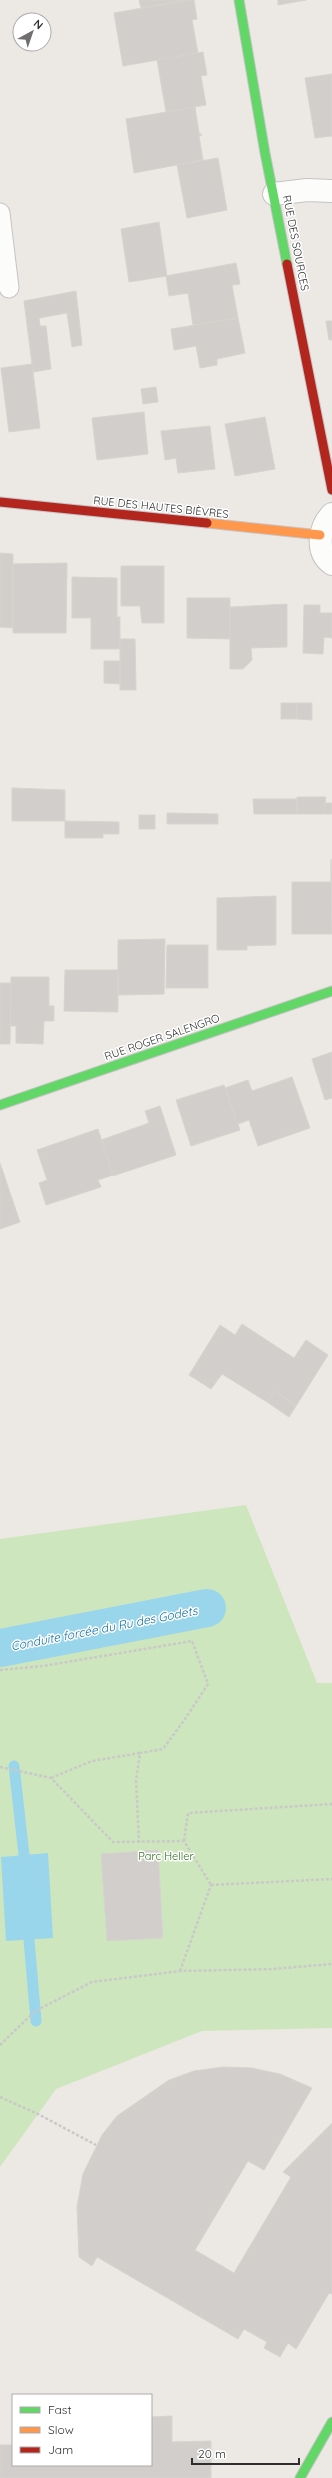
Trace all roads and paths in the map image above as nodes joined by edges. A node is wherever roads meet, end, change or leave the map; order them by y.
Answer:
1 (239, 0) edge
2 (332, 191) edge
3 (274, 194) junction
4 (0, 213) edge
5 (9, 288) dead end
6 (332, 490) edge
7 (0, 502) edge
8 (332, 514) edge
9 (320, 535) junction
10 (332, 564) edge
11 (332, 992) edge
12 (0, 1105) edge
13 (0, 1670) edge
14 (140, 1753) junction
15 (0, 1767) edge
16 (51, 1778) junction
17 (332, 1804) edge
18 (184, 1841) junction
19 (139, 1842) junction
20 (332, 1879) edge
21 (211, 1885) junction
22 (332, 1964) edge
23 (180, 1971) junction
24 (0, 2045) edge
25 (0, 2097) edge
26 (96, 2145) dead end
27 (332, 2422) edge
28 (300, 2478) edge

1 - 3 street, RUE DES SOURCES
2 - 3 street
3 - 6 street, RUE DES SOURCES
4 - 5 lane
7 - 9 street, RUE DES HAUTES BIÈVRES
8 - 9 street
9 - 10 street
11 - 12 street, RUE ROGER SALENGRO
13 - 14 path
14 - 16 path
14 - 19 path
15 - 16 path
16 - 19 path
17 - 18 path
18 - 19 path
18 - 21 path
20 - 21 path
21 - 23 path
22 - 23 path
23 - 24 path
25 - 26 path
27 - 28 street

